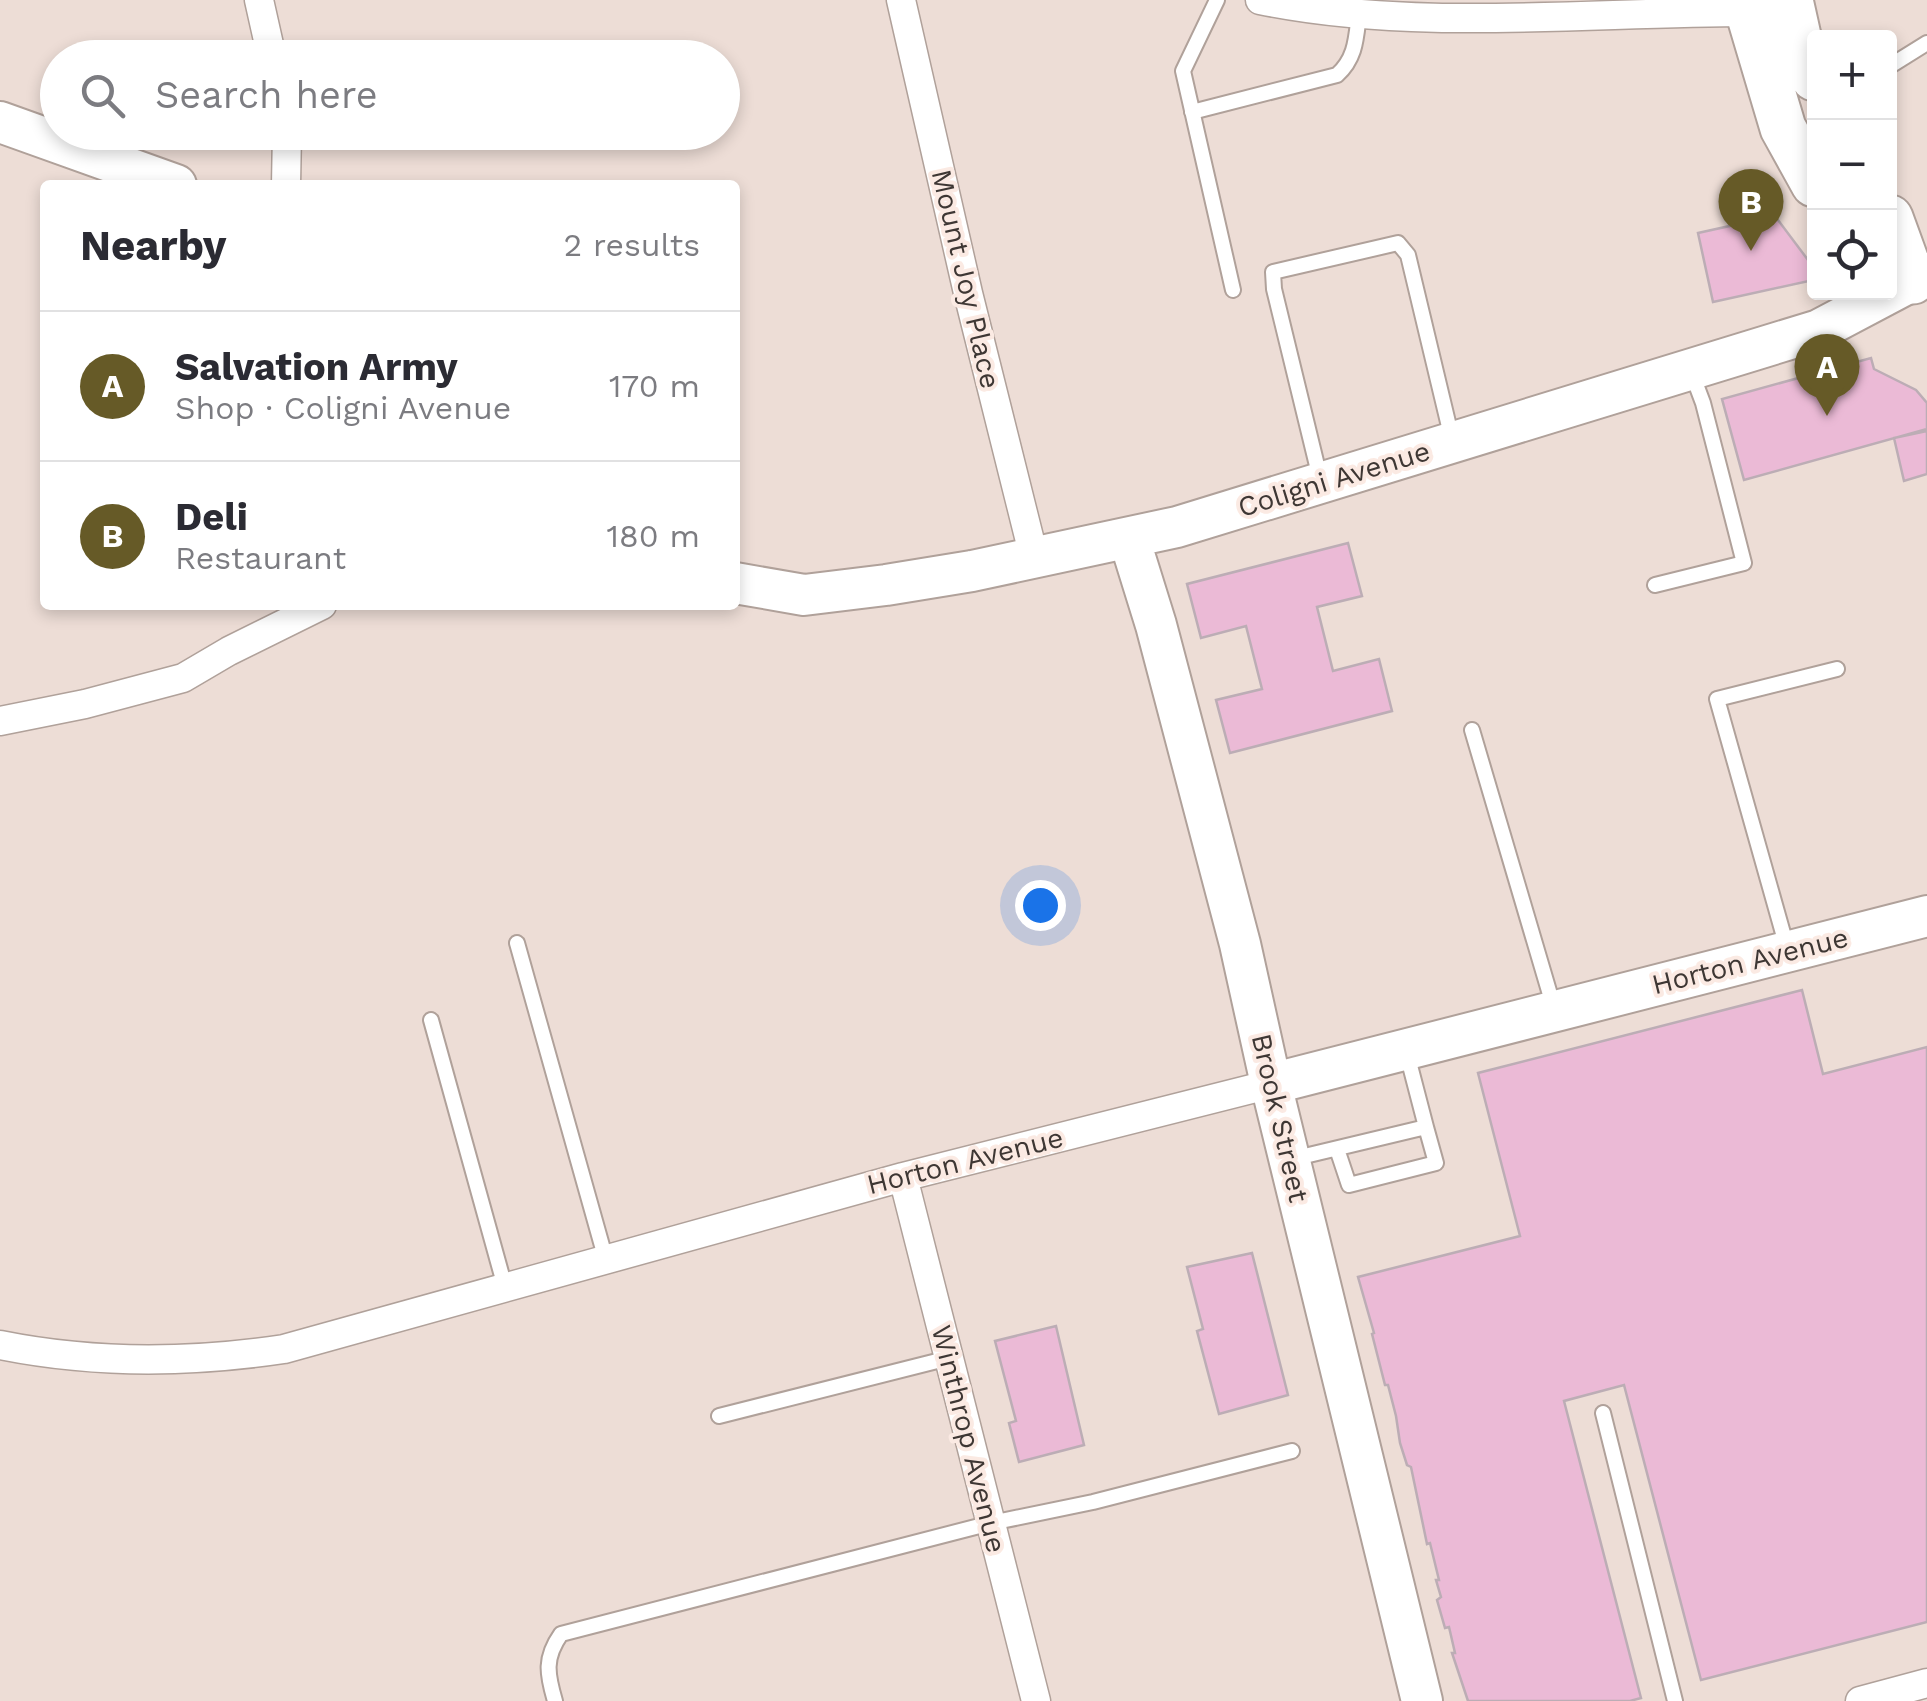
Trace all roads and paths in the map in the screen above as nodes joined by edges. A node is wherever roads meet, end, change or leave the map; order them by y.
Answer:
1 (259, 0) edge
2 (901, 0) edge
3 (1218, 0) edge
4 (1260, 0) edge
5 (1766, 3) edge
6 (1395, 8) edge
7 (1359, 14) junction
8 (268, 40) edge
9 (1924, 50) edge
10 (1807, 60) edge
11 (1897, 63) edge
12 (1192, 112) junction
13 (0, 122) edge
14 (40, 136) edge
15 (78, 150) edge
16 (286, 150) edge
17 (1807, 171) edge
18 (162, 180) edge
19 (286, 180) edge
20 (1897, 236) edge
21 (1914, 280) edge
22 (1234, 290) dead end
23 (1691, 370) junction
24 (1452, 442) junction
25 (1322, 482) junction
26 (1129, 538) junction
27 (1034, 557) junction
28 (740, 584) edge
29 (1655, 586) dead end
30 (312, 610) edge
31 (1837, 669) dead end
32 (0, 721) edge
33 (1472, 730) dead end
34 (1927, 916) edge
35 (517, 943) dead end
36 (1788, 951) junction
37 (1554, 1011) junction
38 (431, 1020) dead end
39 (1406, 1048) junction
40 (1271, 1084) junction
41 (1426, 1127) junction
42 (1337, 1149) junction
43 (1290, 1160) junction
44 (903, 1176) junction
45 (606, 1260) junction
46 (505, 1287) junction
47 (0, 1345) edge
48 (948, 1358) junction
49 (1603, 1413) dead end
50 (719, 1416) dead end
51 (1292, 1452) dead end
52 (991, 1523) junction
53 (1927, 1683) edge
54 (555, 1701) edge
55 (1036, 1701) edge
56 (1422, 1701) edge
57 (1675, 1701) edge
58 (1860, 1701) edge

1 - 8 street
2 - 27 street, Mount Joy Place
3 - 12 lane
4 - 7 street
5 - 6 street
5 - 10 main road
5 - 17 main road
6 - 7 street
7 - 12 lane
9 - 11 lane
12 - 22 lane
13 - 14 street
15 - 18 street
16 - 19 street
20 - 21 main road
21 - 23 street, Coligni Avenue
23 - 24 street, Coligni Avenue
23 - 29 lane
24 - 25 street, Coligni Avenue
24 - 25 lane
25 - 26 street, Coligni Avenue
26 - 27 street, Coligni Avenue
26 - 40 street, Brook Street
27 - 28 street, Coligni Avenue
30 - 32 street
31 - 36 lane
33 - 37 lane
34 - 36 street, Horton Avenue
35 - 45 lane
36 - 37 street, Horton Avenue
37 - 39 street, Horton Avenue
38 - 46 lane
39 - 40 street, Horton Avenue
39 - 41 lane
40 - 43 street, Brook Street
40 - 44 street, Horton Avenue
41 - 42 lane
41 - 42 lane
42 - 43 lane
43 - 56 street, Brook Street
44 - 45 street, Horton Avenue
44 - 48 street, Winthrop Avenue
45 - 46 street, Horton Avenue
46 - 47 street, Horton Avenue
48 - 50 lane
48 - 52 street, Winthrop Avenue
49 - 57 lane
51 - 52 lane
52 - 54 lane
52 - 55 street, Winthrop Avenue
53 - 58 street

